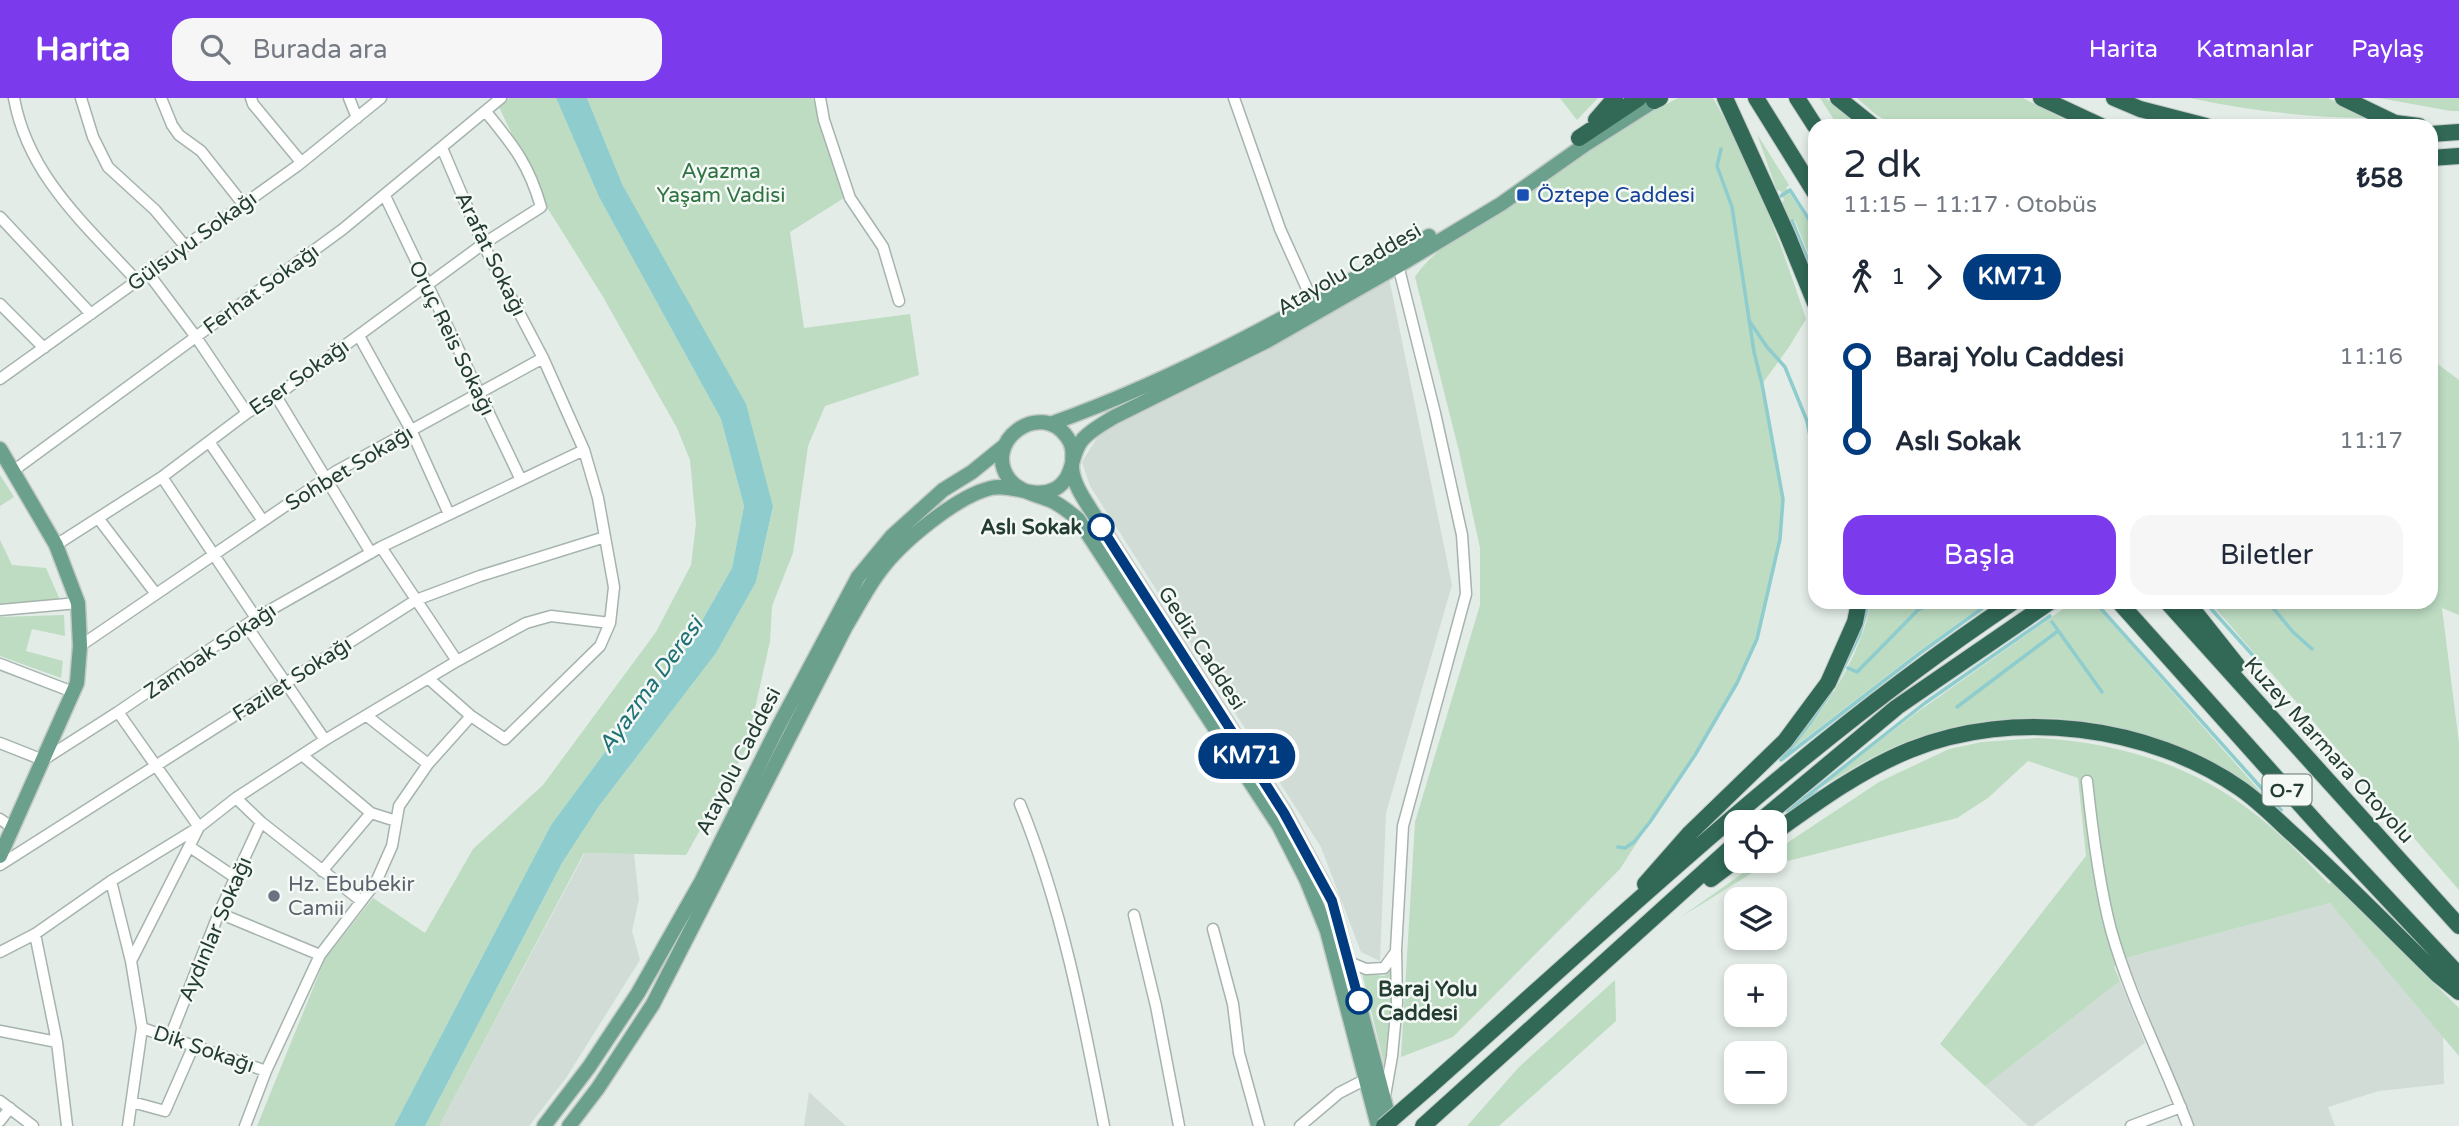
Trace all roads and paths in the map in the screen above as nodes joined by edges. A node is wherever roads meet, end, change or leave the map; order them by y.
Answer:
1 (14, 98) edge
2 (81, 98) edge
3 (161, 98) edge
4 (251, 98) edge
5 (349, 98) edge
6 (382, 98) edge
7 (501, 98) edge
8 (820, 98) edge
9 (1234, 98) edge
10 (1615, 98) edge
11 (1756, 98) edge
12 (1797, 98) edge
13 (1838, 98) edge
14 (2041, 98) edge
15 (2114, 98) edge
16 (2343, 98) edge
17 (1653, 99) edge
18 (1726, 100) edge
19 (486, 112) junction
20 (356, 118) junction
21 (1810, 119) edge
22 (1864, 119) edge
23 (2086, 119) edge
24 (2178, 119) edge
25 (2388, 119) edge
26 (2438, 128) edge
27 (2459, 130) edge
28 (2438, 133) edge
29 (1579, 138) junction
30 (442, 148) junction
31 (2459, 156) edge
32 (2438, 158) edge
33 (301, 162) junction
34 (1808, 182) edge
35 (385, 196) junction
36 (243, 204) junction
37 (0, 217) edge
38 (483, 244) junction
39 (185, 246) junction
40 (1397, 260) junction
41 (148, 273) junction
42 (137, 281) junction
43 (426, 286) junction
44 (1808, 286) edge
45 (899, 301) dead end
46 (1313, 302) junction
47 (0, 304) edge
48 (91, 314) junction
49 (359, 336) junction
50 (196, 337) junction
51 (44, 348) junction
52 (543, 358) junction
53 (0, 379) edge
54 (479, 394) junction
55 (276, 396) junction
56 (247, 413) junction
57 (1050, 424) junction
58 (411, 430) junction
59 (210, 443) junction
60 (1004, 446) junction
61 (0, 449) edge
62 (584, 450) junction
63 (1072, 468) junction
64 (13, 471) junction
65 (162, 477) junction
66 (325, 479) junction
67 (521, 480) junction
68 (1028, 492) junction
69 (449, 514) junction
70 (98, 518) junction
71 (263, 521) junction
72 (606, 537) junction
73 (56, 545) junction
74 (376, 550) junction
75 (215, 554) junction
76 (156, 594) junction
77 (416, 600) junction
78 (78, 603) junction
79 (1857, 609) edge
80 (2003, 609) edge
81 (2040, 609) edge
82 (2125, 609) edge
83 (2173, 609) edge
84 (2193, 609) edge
85 (0, 610) edge
86 (256, 618) junction
87 (610, 623) junction
88 (246, 625) junction
89 (80, 646) junction
90 (457, 661) junction
91 (0, 664) edge
92 (429, 679) junction
93 (285, 682) junction
94 (73, 692) junction
95 (118, 712) junction
96 (367, 716) junction
97 (471, 716) junction
98 (325, 740) junction
99 (0, 743) edge
100 (302, 755) junction
101 (43, 760) junction
102 (428, 764) junction
103 (156, 765) junction
104 (2087, 781) dead end
105 (236, 798) junction
106 (2346, 801) junction
107 (1020, 804) dead end
108 (1773, 810) edge
109 (371, 813) junction
110 (0, 819) edge
111 (396, 821) junction
112 (261, 822) junction
113 (1787, 824) edge
114 (199, 827) junction
115 (13, 828) junction
116 (190, 847) junction
117 (1724, 854) edge
118 (0, 856) edge
119 (0, 865) edge
120 (1724, 870) edge
121 (322, 871) junction
122 (236, 878) junction
123 (111, 881) junction
124 (360, 900) junction
125 (219, 913) junction
126 (1133, 915) dead end
127 (2459, 926) edge
128 (1213, 929) dead end
129 (34, 934) junction
130 (1594, 941) junction
131 (1396, 950) junction
132 (0, 952) edge
133 (320, 955) junction
134 (131, 961) junction
135 (1349, 962) junction
136 (2459, 975) edge
137 (1581, 984) junction
138 (2459, 992) edge
139 (142, 1028) junction
140 (0, 1031) edge
141 (170, 1037) junction
142 (57, 1042) junction
143 (193, 1047) junction
144 (266, 1070) junction
145 (1372, 1076) junction
146 (1385, 1101) junction
147 (132, 1102) junction
148 (5, 1104) edge
149 (2181, 1107) junction
150 (1, 1122) edge
151 (33, 1126) edge
152 (67, 1126) edge
153 (128, 1126) edge
154 (244, 1126) edge
155 (544, 1126) edge
156 (569, 1126) edge
157 (1104, 1126) edge
158 (1179, 1126) edge
159 (1259, 1126) edge
160 (1300, 1126) edge
161 (1378, 1126) edge
162 (1384, 1126) edge
163 (1391, 1126) edge
164 (1423, 1126) edge
165 (2131, 1126) edge
166 (2188, 1126) edge

1 - 42 street
2 - 39 street
3 - 36 street
4 - 33 street
5 - 20 street
6 - 20 street, Gülsuyu Sokağı
7 - 19 street, Ferhat Sokağı
8 - 45 street
9 - 46 street
10 - 29 highway
11 - 34 highway
12 - 21 highway
13 - 22 highway
14 - 23 highway
15 - 24 highway
16 - 25 highway
17 - 29 highway
17 - 40 main road, Atayolu Caddesi
18 - 44 highway
19 - 30 street, Ferhat Sokağı
19 - 38 street, Eser Sokağı
20 - 33 street, Gülsuyu Sokağı
26 - 27 highway
27 - 28 highway
29 - 40 main road, Atayolu Caddesi
30 - 35 street, Ferhat Sokağı
30 - 38 street, Arafat Sokağı
31 - 32 highway
33 - 36 street, Gülsuyu Sokağı
35 - 43 street, Oruç Reis Sokağı
35 - 50 street, Ferhat Sokağı
36 - 39 street, Gülsuyu Sokağı
37 - 48 street
38 - 43 street, Eser Sokağı
38 - 52 street, Arafat Sokağı
39 - 41 street, Gülsuyu Sokağı
40 - 46 main road, Atayolu Caddesi
40 - 63 main road, Atayolu Caddesi
40 - 131 street
41 - 42 street, Gülsuyu Sokağı
41 - 50 street
42 - 48 street, Gülsuyu Sokağı
43 - 49 street, Eser Sokağı
43 - 54 street, Oruç Reis Sokağı
46 - 57 main road, Atayolu Caddesi
47 - 51 street
48 - 51 street, Gülsuyu Sokağı
49 - 55 street, Eser Sokağı
49 - 58 street
50 - 56 street
50 - 64 street, Ferhat Sokağı
51 - 53 street, Gülsuyu Sokağı
52 - 54 street, Sohbet Sokağı
52 - 62 street
54 - 58 street, Sohbet Sokağı
54 - 67 street, Oruç Reis Sokağı
55 - 56 street, Eser Sokağı
55 - 66 street
56 - 59 street, Eser Sokağı
57 - 60 main road, Atayolu Caddesi
57 - 63 main road
58 - 66 street, Sohbet Sokağı
58 - 69 street
59 - 65 street, Eser Sokağı
59 - 71 street
60 - 68 main road
60 - 155 main road, Atayolu Caddesi
61 - 64 main road
62 - 67 street, Zambak Sokağı
62 - 72 street
63 - 68 main road, Atayolu Caddesi
63 - 135 main road, Gediz Caddesi
64 - 73 main road
65 - 70 street, Eser Sokağı
65 - 75 street
66 - 71 street, Sohbet Sokağı
66 - 74 street
67 - 69 street, Zambak Sokağı
68 - 145 main road, Gediz Caddesi
68 - 156 main road, Atayolu Caddesi
69 - 74 street, Zambak Sokağı
70 - 73 street, Eser Sokağı
70 - 76 street
71 - 75 street, Sohbet Sokağı
72 - 77 street, Fazilet Sokağı
72 - 87 street
73 - 78 main road
74 - 77 street
74 - 86 street, Zambak Sokağı
75 - 76 street, Sohbet Sokağı
75 - 86 street
76 - 89 street, Sohbet Sokağı
77 - 90 street
77 - 93 street, Fazilet Sokağı
78 - 85 street
78 - 89 main road
79 - 130 highway
80 - 130 highway
81 - 108 highway
82 - 136 highway, O-7
83 - 106 highway, Kuzey Marmara Otoyolu / O-7
84 - 106 highway
86 - 88 street, Zambak Sokağı
87 - 90 street
87 - 97 street
88 - 93 street
88 - 95 street, Zambak Sokağı
89 - 94 main road
90 - 92 street
91 - 94 street
92 - 96 street
92 - 97 street
93 - 98 street
93 - 103 street, Fazilet Sokağı
94 - 101 main road
95 - 101 street, Zambak Sokağı
95 - 103 street
96 - 98 street
96 - 102 street
97 - 102 street
98 - 100 street
99 - 101 street
100 - 105 street
100 - 109 street
101 - 115 main road
102 - 111 street
103 - 114 street
103 - 119 street, Fazilet Sokağı
104 - 149 street
105 - 112 street
105 - 114 street
106 - 127 highway, Kuzey Marmara Otoyolu / O-7
107 - 157 street
109 - 111 street
109 - 121 street
110 - 115 street
111 - 124 street
112 - 121 street
112 - 122 street, Aydınlar Sokağı
113 - 138 highway
114 - 116 street
114 - 123 street
115 - 118 main road
116 - 122 street
116 - 134 street
117 - 137 highway
120 - 137 highway
121 - 124 street
122 - 125 street, Aydınlar Sokağı
123 - 129 street
123 - 134 street
124 - 133 street
125 - 133 street
125 - 141 street, Aydınlar Sokağı
126 - 158 street
128 - 159 street
129 - 132 street
129 - 142 street
130 - 162 highway, bridge
131 - 135 street
131 - 146 street
133 - 144 street
134 - 139 street
135 - 145 main road, Gediz Caddesi
137 - 164 highway
139 - 141 street, Dik Sokağı
139 - 147 street
140 - 142 street
141 - 143 street, Dik Sokağı
142 - 152 street
143 - 144 street, Dik Sokağı
143 - 147 street
144 - 154 street
145 - 146 main road, Gediz Caddesi
145 - 160 street
145 - 161 main road, Gediz Caddesi
146 - 163 main road, Gediz Caddesi
147 - 153 street
148 - 150 street
148 - 151 street
149 - 165 street
149 - 166 street

